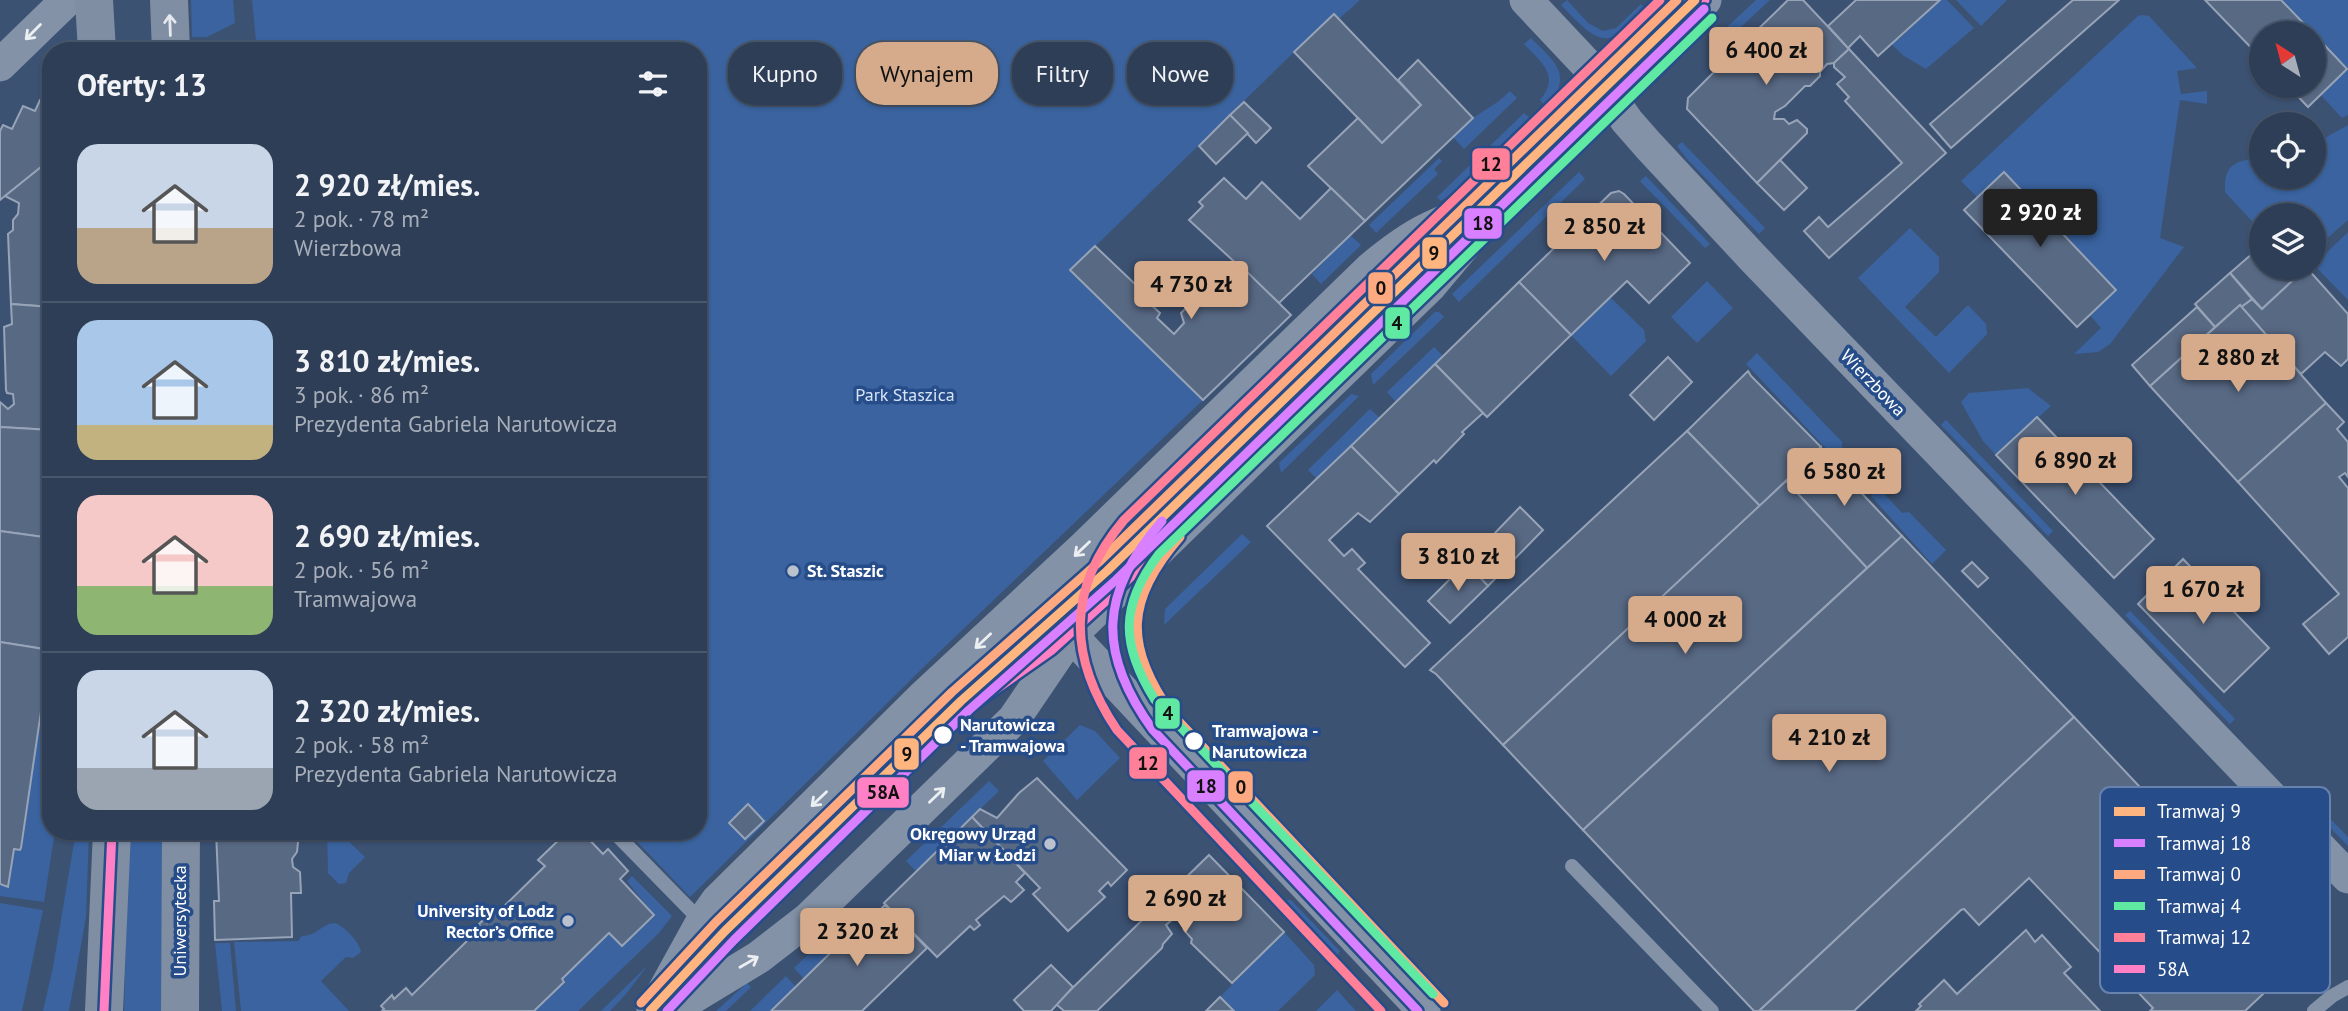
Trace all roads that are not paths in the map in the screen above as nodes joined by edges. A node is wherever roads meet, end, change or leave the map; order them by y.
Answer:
1 (67, 0) edge
2 (94, 0) edge
3 (169, 0) edge
4 (1526, 0) edge
5 (1705, 0) edge
6 (96, 42) edge
7 (171, 42) edge
8 (0, 65) edge
9 (1608, 94) junction
10 (1507, 194) junction
11 (1033, 595) junction
12 (1071, 635) junction
13 (2261, 787) edge
14 (112, 840) edge
15 (181, 840) edge
16 (622, 840) edge
17 (2330, 858) edge
18 (1572, 866) dead end
19 (2348, 877) edge
20 (702, 922) junction
21 (2348, 987) edge
22 (104, 1011) edge
23 (180, 1011) edge
24 (653, 1011) edge
25 (660, 1011) edge
26 (670, 1011) edge
27 (1424, 1011) edge
28 (1712, 1011) edge
29 (2315, 1011) edge

1 -> 8 street
2 - 6 main road
7 -> 3 main road
4 - 9 street, Wierzbowa
5 - 9 street
9 - 10 street
9 - 13 street, Wierzbowa
10 -> 11 street
10 - 12 street
11 - 12 street
11 -> 20 street
12 - 25 lane
26 -> 12 street
12 - 27 street
14 - 22 main road
15 - 23 main road, Uniwersytecka
16 - 20 lane
17 - 19 street, Wierzbowa
18 - 28 lane
20 - 24 street
21 - 29 lane

